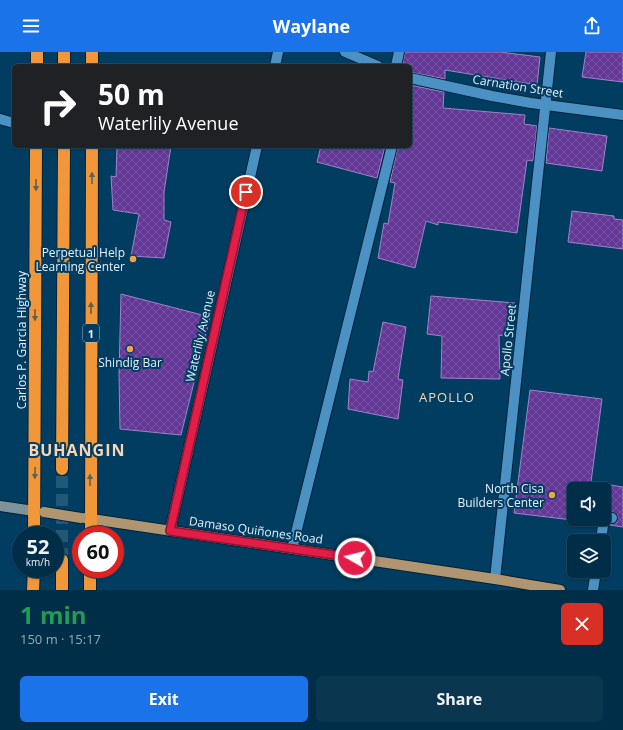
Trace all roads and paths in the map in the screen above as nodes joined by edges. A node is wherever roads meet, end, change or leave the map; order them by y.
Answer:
1 (37, 52) edge
2 (64, 52) edge
3 (92, 52) edge
4 (278, 52) edge
5 (345, 52) edge
6 (399, 52) edge
7 (551, 52) edge
8 (37, 64) edge
9 (64, 64) edge
10 (92, 64) edge
11 (275, 64) edge
12 (373, 64) edge
13 (396, 64) edge
14 (412, 78) edge
15 (546, 105) junction
16 (623, 115) edge
17 (0, 119) edge
18 (12, 122) edge
19 (36, 148) edge
20 (64, 148) edge
21 (92, 148) edge
22 (257, 148) edge
23 (392, 148) edge
24 (62, 469) tunnel mouth
25 (0, 506) edge
26 (39, 512) junction
27 (86, 518) junction
28 (612, 518) dead end
29 (36, 526) edge
30 (88, 526) edge
31 (170, 531) junction
32 (602, 534) edge
33 (292, 549) junction
34 (34, 578) edge
35 (62, 578) edge
36 (90, 578) edge
37 (595, 578) edge
38 (495, 579) junction
39 (34, 590) edge
40 (62, 590) edge
41 (90, 590) edge
42 (560, 590) edge
43 (593, 590) edge

1 - 8 highway
2 - 9 highway
3 - 10 highway
4 - 11 street
5 - 12 street
6 - 13 street
7 - 15 street, Apollo Street
14 - 15 street, Carnation Street
15 - 16 street, Carnation Street
15 - 38 street, Apollo Street
17 - 18 street
19 -> 26 highway, Carlos P. Garcia Highway
20 - 24 highway
27 -> 21 highway, 1
22 - 31 street, Waterlily Avenue
23 - 33 street
25 - 26 main road
26 - 27 main road, Damaso Quiñones Road, bridge
26 - 29 highway, Carlos P. Garcia Highway
27 - 30 highway, 1
27 - 31 main road, Damaso Quiñones Road
28 - 32 street
31 - 33 main road, Damaso Quiñones Road
33 - 38 main road, Damaso Quiñones Road
34 - 39 highway
35 - 40 highway
36 - 41 highway
37 - 43 street
38 - 42 main road, Damaso Quiñones Road

